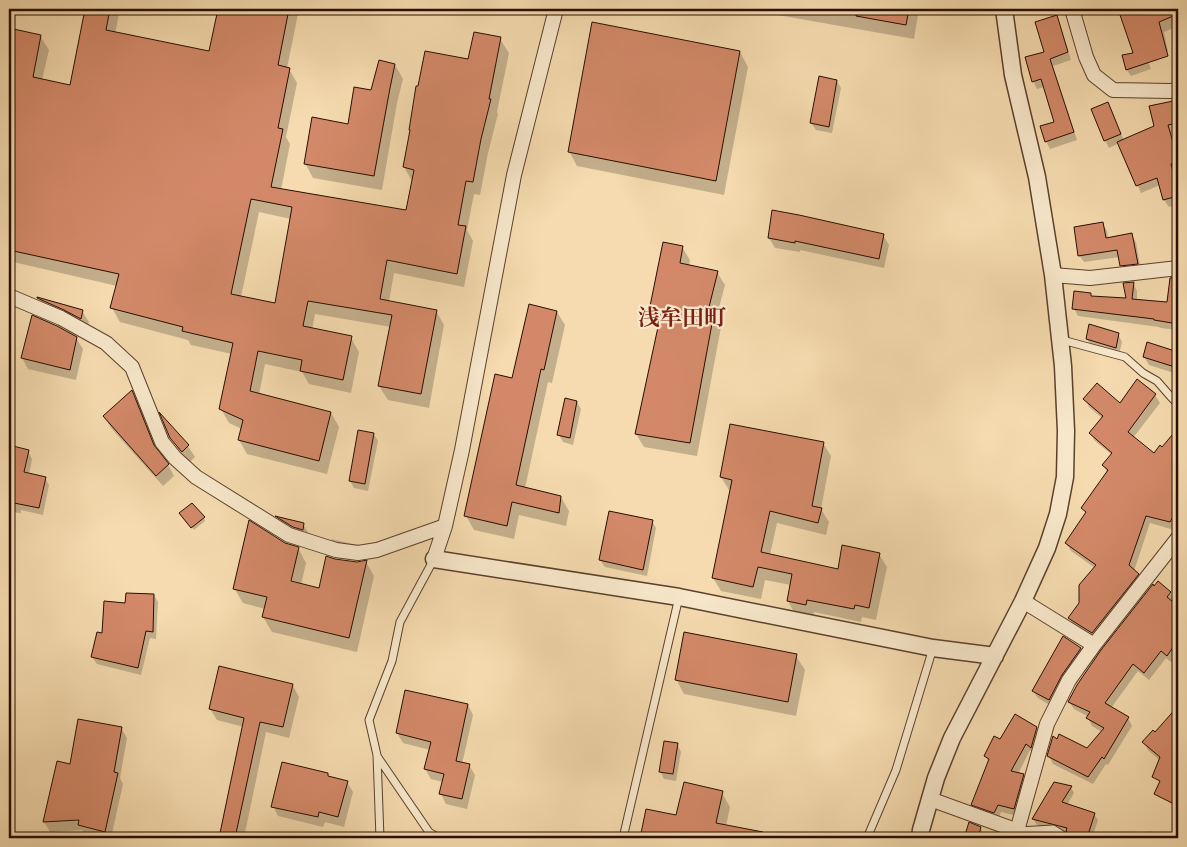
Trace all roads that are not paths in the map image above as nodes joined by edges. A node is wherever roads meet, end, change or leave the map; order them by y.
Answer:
1 (556, 9) edge
2 (1004, 9) edge
3 (1072, 9) edge
4 (1178, 90) edge
5 (1178, 268) edge
6 (1053, 275) junction
7 (9, 296) edge
8 (1066, 342) dead end
9 (1178, 404) edge
10 (445, 526) junction
11 (1178, 538) edge
12 (434, 559) junction
13 (679, 597) junction
14 (1023, 601) junction
15 (1094, 645) junction
16 (933, 648) junction
17 (995, 656) junction
18 (377, 755) junction
19 (930, 799) junction
20 (1017, 835) edge
21 (380, 838) edge
22 (439, 838) edge
23 (623, 838) edge
24 (867, 838) edge
25 (920, 838) edge
26 (1066, 838) edge

1 - 10 street
2 - 6 street
3 - 4 street
5 - 6 street
6 - 14 street
7 - 10 street
8 - 9 lane
10 - 12 street
11 - 15 street
12 - 13 street
12 - 18 lane
13 - 16 street
13 - 23 lane
14 - 15 street
14 - 17 street
15 - 20 street
16 - 17 street
16 - 24 lane
17 - 19 street
18 - 21 lane
18 - 22 lane
19 - 20 street
19 - 25 street
20 - 26 lane

